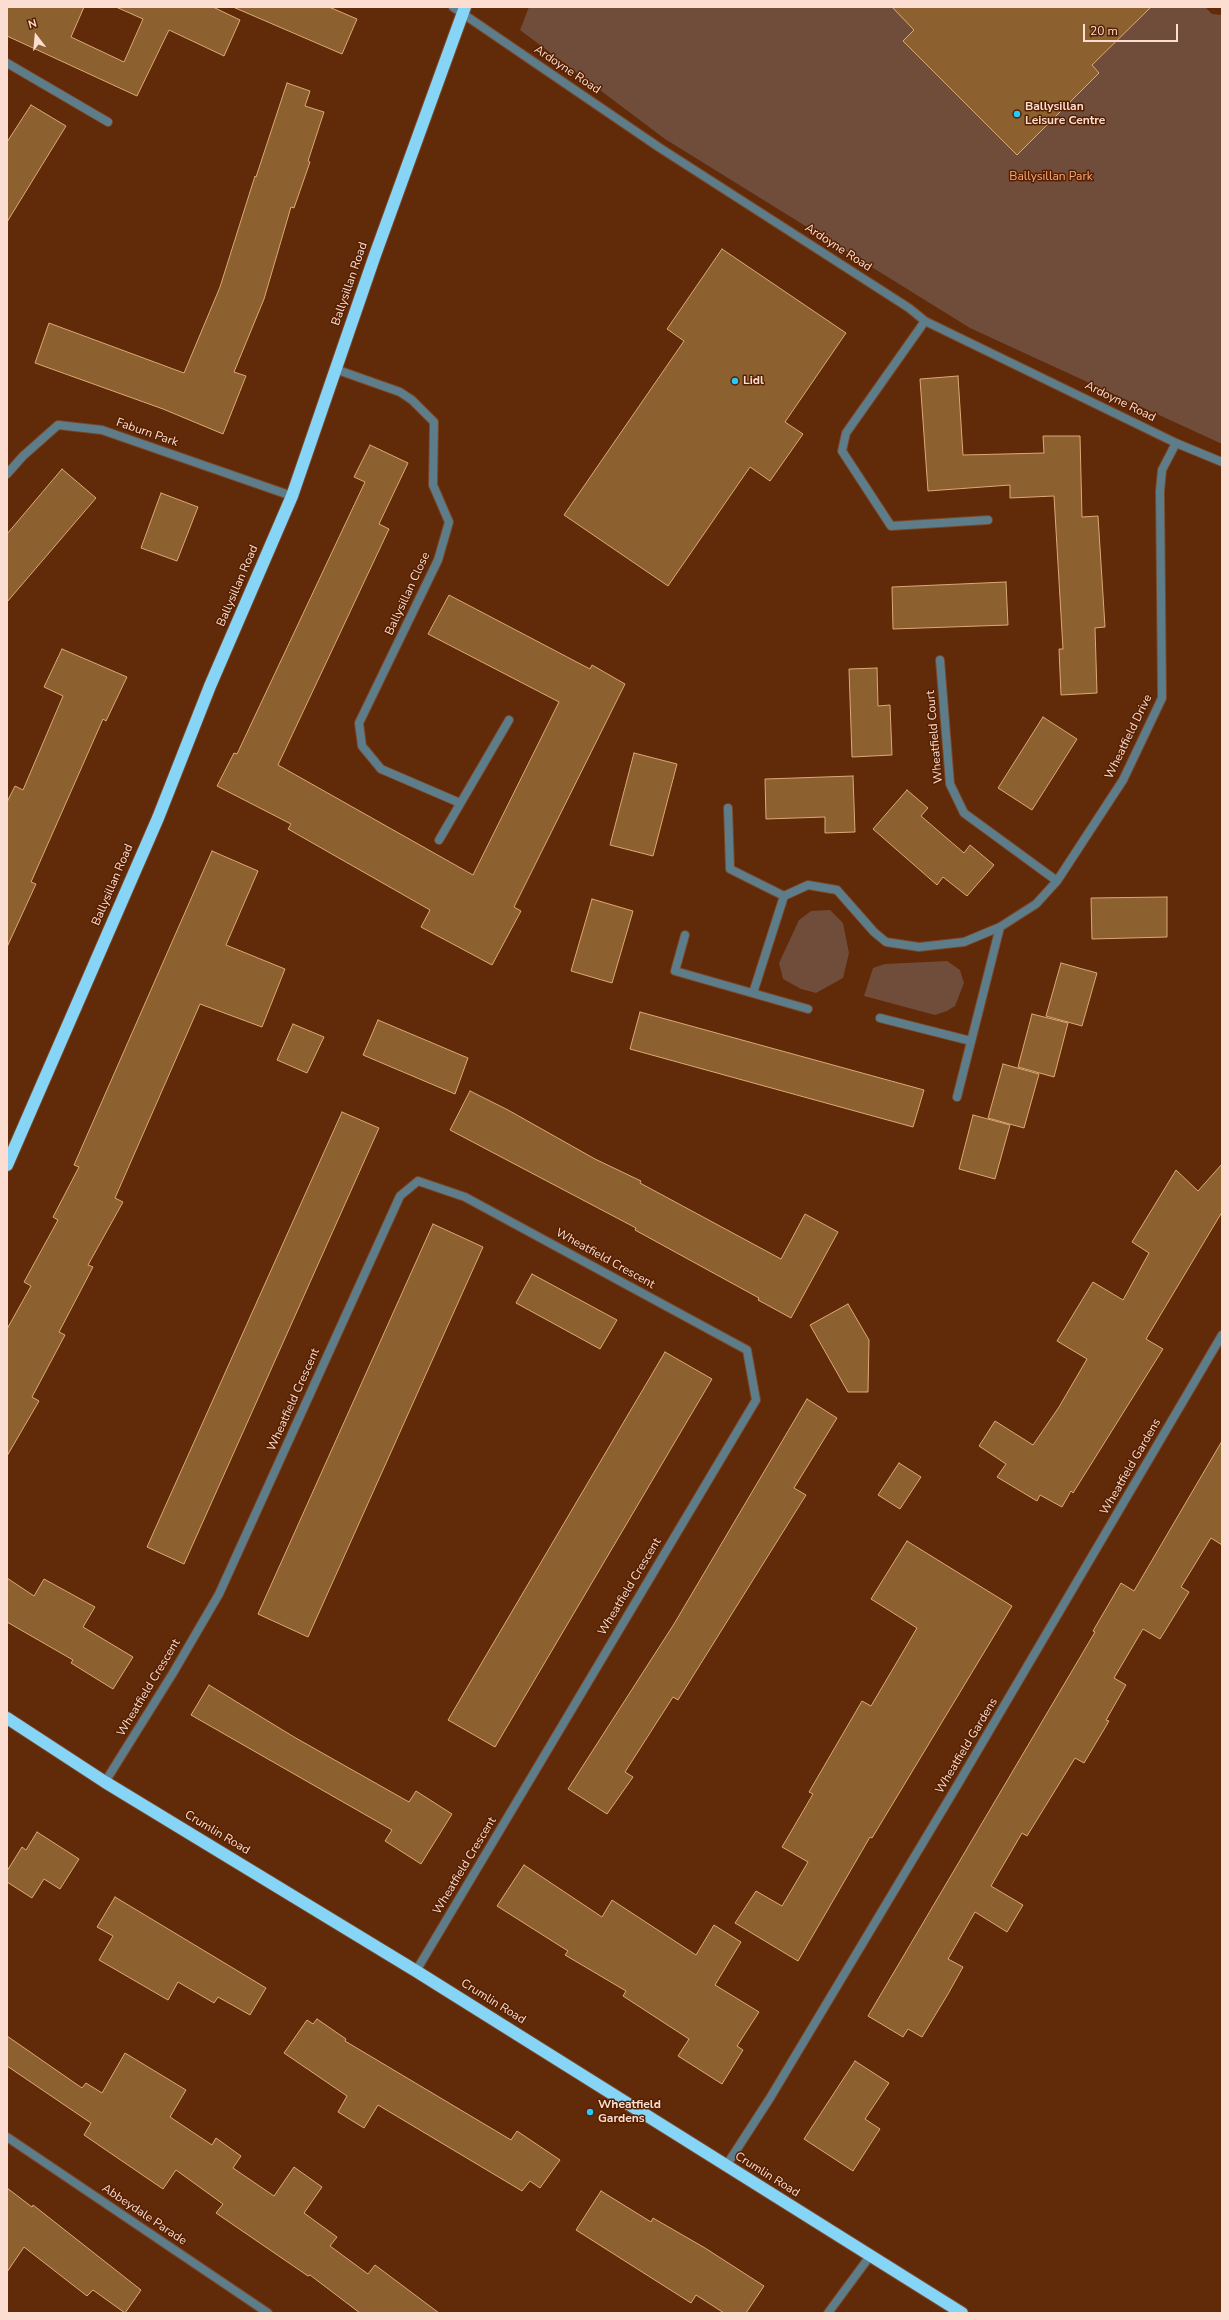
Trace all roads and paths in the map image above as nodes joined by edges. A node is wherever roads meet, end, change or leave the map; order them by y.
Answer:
1 (460, 9) edge
2 (7, 63) edge
3 (108, 122) dead end
4 (925, 320) junction
5 (335, 370) junction
6 (1176, 443) junction
7 (1222, 462) edge
8 (7, 474) edge
9 (292, 496) junction
10 (988, 520) dead end
11 (940, 660) dead end
12 (509, 720) dead end
13 (460, 803) junction
14 (728, 808) dead end
15 (439, 840) dead end
16 (1057, 881) junction
17 (784, 896) junction
18 (1000, 928) junction
19 (685, 935) dead end
20 (753, 993) junction
21 (808, 1009) dead end
22 (880, 1018) dead end
23 (971, 1041) junction
24 (957, 1097) dead end
25 (7, 1165) edge
26 (1222, 1335) edge
27 (7, 1718) edge
28 (105, 1782) junction
29 (416, 1970) junction
30 (7, 2137) edge
31 (726, 2166) junction
32 (870, 2256) junction
33 (268, 2313) edge
34 (828, 2313) edge
35 (962, 2313) edge

1 - 4 street, Ardoyne Road
1 - 5 highway, Ballysillan Road
2 - 3 street
4 - 6 street, Ardoyne Road
4 - 10 street
5 - 9 highway, Ballysillan Road
5 - 13 street, Ballysillan Close
6 - 7 street, Ardoyne Road
6 - 16 street, Wheatfield Drive
8 - 9 street, Faburn Park
9 - 25 highway, Ballysillan Road
11 - 16 street, Wheatfield Court
12 - 13 street
13 - 15 street
14 - 17 street
16 - 18 street, Wheatfield Drive
17 - 18 street, Wheatfield Drive
17 - 20 street
18 - 23 street
19 - 20 street
20 - 21 street
22 - 23 street
23 - 24 street
26 - 31 street, Wheatfield Gardens
27 - 28 highway, Crumlin Road
28 - 29 highway, Crumlin Road
28 - 29 street, Wheatfield Crescent
29 - 31 highway, Crumlin Road
30 - 33 street, Abbeydale Parade
31 - 32 highway, Crumlin Road
32 - 34 street
32 - 35 highway, Crumlin Road

